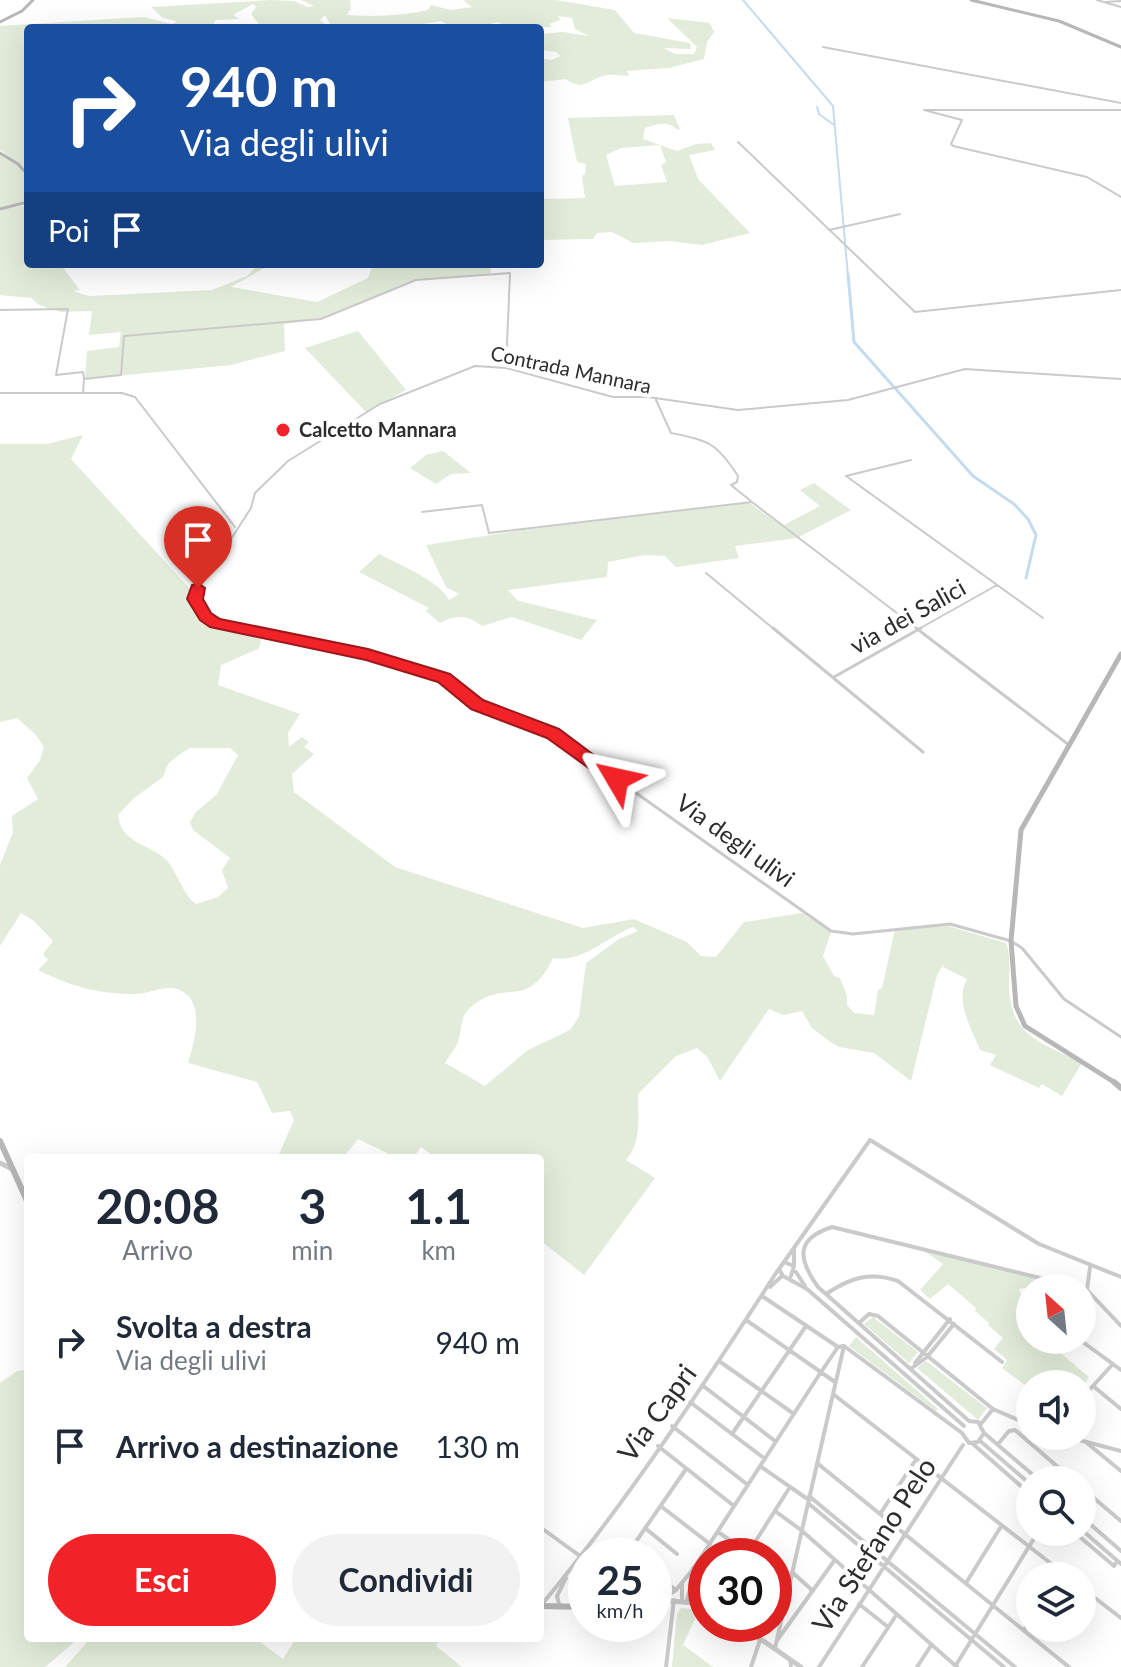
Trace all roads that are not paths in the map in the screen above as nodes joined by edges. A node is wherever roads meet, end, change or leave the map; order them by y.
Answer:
1 (33, 0) edge
2 (971, 0) edge
3 (1098, 1) edge
4 (1120, 5) edge
5 (0, 22) edge
6 (1121, 41) edge
7 (1110, 44) junction
8 (823, 47) dead end
9 (1121, 47) edge
10 (1121, 103) edge
11 (1121, 110) edge
12 (738, 142) dead end
13 (0, 153) edge
14 (24, 171) edge
15 (1121, 197) edge
16 (24, 203) edge
17 (0, 209) edge
18 (900, 214) dead end
19 (829, 230) junction
20 (509, 268) edge
21 (510, 273) junction
22 (1121, 290) edge
23 (0, 310) edge
24 (506, 368) junction
25 (84, 379) junction
26 (1121, 379) edge
27 (0, 393) edge
28 (83, 393) junction
29 (656, 400) junction
30 (911, 460) dead end
31 (752, 502) junction
32 (422, 512) dead end
33 (235, 531) junction
34 (706, 573) dead end
35 (997, 585) junction
36 (1043, 618) dead end
37 (919, 630) junction
38 (1121, 654) edge
39 (834, 677) junction
40 (1069, 745) junction
41 (923, 752) dead end
42 (1011, 941) junction
43 (1121, 1037) edge
44 (1121, 1088) edge
45 (0, 1141) edge
46 (0, 1163) edge
47 (13, 1169) junction
48 (24, 1194) edge
49 (794, 1245) junction
50 (784, 1262) junction
51 (1090, 1267) junction
52 (795, 1268) junction
53 (779, 1269) junction
54 (1025, 1274) edge
55 (1088, 1274) edge
56 (785, 1276) junction
57 (1121, 1277) edge
58 (807, 1289) junction
59 (763, 1294) junction
60 (826, 1294) junction
61 (1096, 1301) edge
62 (746, 1320) junction
63 (952, 1322) junction
64 (859, 1323) junction
65 (806, 1326) junction
66 (1121, 1326) edge
67 (841, 1346) junction
68 (790, 1350) junction
69 (922, 1352) junction
70 (1096, 1352) edge
71 (927, 1357) junction
72 (719, 1361) junction
73 (1002, 1362) dead end
74 (1112, 1365) junction
75 (912, 1368) junction
76 (1121, 1370) edge
77 (821, 1372) junction
78 (1096, 1382) edge
79 (836, 1383) junction
80 (702, 1385) junction
81 (1096, 1388) edge
82 (762, 1391) junction
83 (833, 1394) junction
84 (690, 1402) junction
85 (993, 1409) junction
86 (1121, 1409) edge
87 (794, 1414) junction
88 (744, 1417) junction
89 (1016, 1419) edge
90 (969, 1421) junction
91 (980, 1425) junction
92 (672, 1426) junction
93 (964, 1426) junction
94 (984, 1433) junction
95 (732, 1434) junction
96 (963, 1436) junction
97 (979, 1440) junction
98 (776, 1442) junction
99 (971, 1443) junction
100 (998, 1444) junction
101 (1096, 1444) edge
102 (963, 1445) junction
103 (658, 1446) junction
104 (1096, 1450) edge
105 (1121, 1451) edge
106 (765, 1459) junction
107 (916, 1460) junction
108 (817, 1463) junction
109 (760, 1466) junction
110 (1023, 1466) edge
111 (1057, 1466) edge
112 (686, 1469) junction
113 (1121, 1471) edge
114 (1016, 1472) edge
115 (941, 1479) junction
116 (1016, 1482) edge
117 (748, 1485) junction
118 (790, 1487) junction
119 (808, 1499) junction
120 (1096, 1500) edge
121 (661, 1506) junction
122 (735, 1506) junction
123 (775, 1511) junction
124 (880, 1514) junction
125 (1121, 1521) edge
126 (1001, 1526) junction
127 (645, 1528) junction
128 (544, 1530) edge
129 (801, 1530) junction
130 (718, 1532) junction
131 (1096, 1532) edge
132 (904, 1535) junction
133 (593, 1538) edge
134 (638, 1538) edge
135 (702, 1538) edge
136 (714, 1538) edge
137 (727, 1538) edge
138 (759, 1538) edge
139 (1096, 1540) edge
140 (1090, 1546) edge
141 (568, 1547) edge
142 (1029, 1547) junction
143 (677, 1554) dead end
144 (1120, 1558) edge
145 (834, 1561) junction
146 (1046, 1562) edge
147 (886, 1564) junction
148 (792, 1572) joint
149 (568, 1573) edge
150 (568, 1575) edge
151 (688, 1575) edge
152 (684, 1580) junction
153 (966, 1583) junction
154 (672, 1587) edge
155 (688, 1588) edge
156 (676, 1590) junction
157 (813, 1591) junction
158 (868, 1591) junction
159 (672, 1592) edge
160 (1096, 1599) edge
161 (672, 1600) edge
162 (681, 1600) junction
163 (544, 1601) edge
164 (688, 1601) edge
165 (859, 1604) junction
166 (994, 1605) junction
167 (544, 1606) edge
168 (561, 1607) junction
169 (568, 1607) edge
170 (895, 1615) junction
171 (1121, 1618) edge
172 (1016, 1623) edge
173 (888, 1627) junction
174 (976, 1634) junction
175 (972, 1640) junction
176 (760, 1642) edge
177 (768, 1642) edge
178 (777, 1642) edge
179 (1039, 1642) edge
180 (776, 1645) junction
181 (931, 1646) junction
182 (790, 1663) edge
183 (666, 1667) edge
184 (751, 1667) edge
185 (801, 1667) edge
186 (819, 1667) edge
187 (862, 1667) edge
188 (917, 1667) edge
189 (956, 1667) edge
190 (1004, 1667) edge
191 (1015, 1667) edge
192 (1069, 1667) edge

1 - 5 main road
2 - 7 main road
3 - 4 street
6 - 7 street
7 - 9 main road
8 - 10 street
11 - 15 street
12 - 19 street
13 - 14 main road
16 - 17 main road
18 - 19 street
19 - 22 street
20 - 21 street
21 - 24 street
21 - 25 street
23 - 25 street
24 - 29 street, Contrada Mannara
24 - 33 street, Contrada Mannara
25 - 28 street
26 - 29 street
27 - 28 street
28 - 33 street
29 - 31 street, Contrada Mannara
30 - 35 street
31 - 32 street
31 - 37 street, Contrada Mannara
33 - 42 street, Via degli ulivi
34 - 39 street
35 - 36 street
35 - 37 street, via dei Salici
37 - 39 street, via dei Salici
37 - 40 street, Contrada Mannara
38 - 40 main road
39 - 41 street
40 - 42 main road
42 - 43 street
42 - 44 main road
45 - 47 main road
46 - 47 street
47 - 48 main road
49 - 50 street, Via Capri
49 - 51 street, Via Capri
49 - 52 street
50 - 52 street
50 - 53 street, Via Capri
51 - 55 street
51 - 57 street
52 - 56 street, Via Capri
52 - 58 street
53 - 56 street
53 - 59 street, Via Capri
54 - 60 street
56 - 58 street
56 - 59 street, Via Capri
58 - 93 street
59 - 62 street, Via Capri
59 - 65 street
60 - 63 street
60 - 64 street
61 - 66 street
62 - 68 street
62 - 72 street, Via Capri
63 - 69 street
63 - 71 street
63 - 73 street
64 - 69 street
64 - 75 street
65 - 67 street
65 - 68 street
67 - 77 street
67 - 79 street
67 - 96 street
68 - 77 street
68 - 82 street
69 - 71 street
69 - 75 street
70 - 74 street
71 - 75 street
71 - 85 street
72 - 80 street, Via Capri
72 - 82 street
74 - 76 street
74 - 78 street
75 - 90 street
77 - 79 street
77 - 87 street
79 - 83 street
80 - 84 street, Via Capri
80 - 88 street
81 - 86 street
82 - 87 street
82 - 88 street
83 - 107 street
83 - 108 street
84 - 92 street, Via Capri
84 - 95 street
85 - 89 street
85 - 91 street
87 - 98 street
88 - 95 street
88 - 98 street
90 - 91 street
90 - 93 street
91 - 94 street
92 - 103 street, Via Capri
92 - 117 street
93 - 96 street
94 - 97 street
94 - 100 street
95 - 106 street
96 - 99 street
96 - 102 street, Via Stefano Pelo
97 - 99 street
97 - 114 street
98 - 106 street
99 - 102 street, Via Stefano Pelo
99 - 116 street
100 - 110 street
100 - 111 street
101 - 105 street
102 - 115 street, Via Stefano Pelo
103 - 112 street
103 - 133 street, Via Capri
104 - 113 street
106 - 109 street
107 - 115 street
107 - 124 street
108 - 119 street
108 - 124 street
109 - 117 street
109 - 118 street
112 - 121 street
112 - 122 street
115 - 126 street
115 - 132 street, Via Stefano Pelo
117 - 122 street
118 - 119 street
118 - 123 street
119 - 129 street
119 - 147 street
120 - 125 street
121 - 127 street
121 - 135 street
122 - 130 street
123 - 129 street
123 - 138 street
124 - 132 street
126 - 142 street
126 - 153 street
127 - 134 street
127 - 143 street
128 - 141 street
129 - 145 street
129 - 148 street
130 - 136 street
130 - 137 street
131 - 144 street
132 - 147 street, Via Stefano Pelo
132 - 153 street
139 - 144 street
140 - 144 street
142 - 146 street
142 - 166 street
145 - 157 street
145 - 158 street
147 - 158 street, Via Stefano Pelo
147 - 174 street
147 - 175 street
148 - 157 street
149 - 163 street, Via Capri
150 - 168 street, Via Capri
151 - 152 street
152 - 156 street
152 - 162 street
153 - 166 street
154 - 156 street
155 - 162 street
156 - 159 street
157 - 180 street
158 - 165 street, Via Stefano Pelo
158 - 170 street
160 - 171 street
161 - 162 street
162 - 164 street
162 - 183 street
165 - 173 street
165 - 186 street, Via Stefano Pelo
166 - 172 street
166 - 174 street
167 - 168 main road
168 - 169 main road
170 - 173 street
170 - 181 street
173 - 187 street
174 - 175 street
174 - 191 street
175 - 189 street
175 - 190 street
176 - 184 street
177 - 180 street
178 - 180 street
179 - 192 street
180 - 182 street
181 - 188 street
181 - 189 street
182 - 185 street

